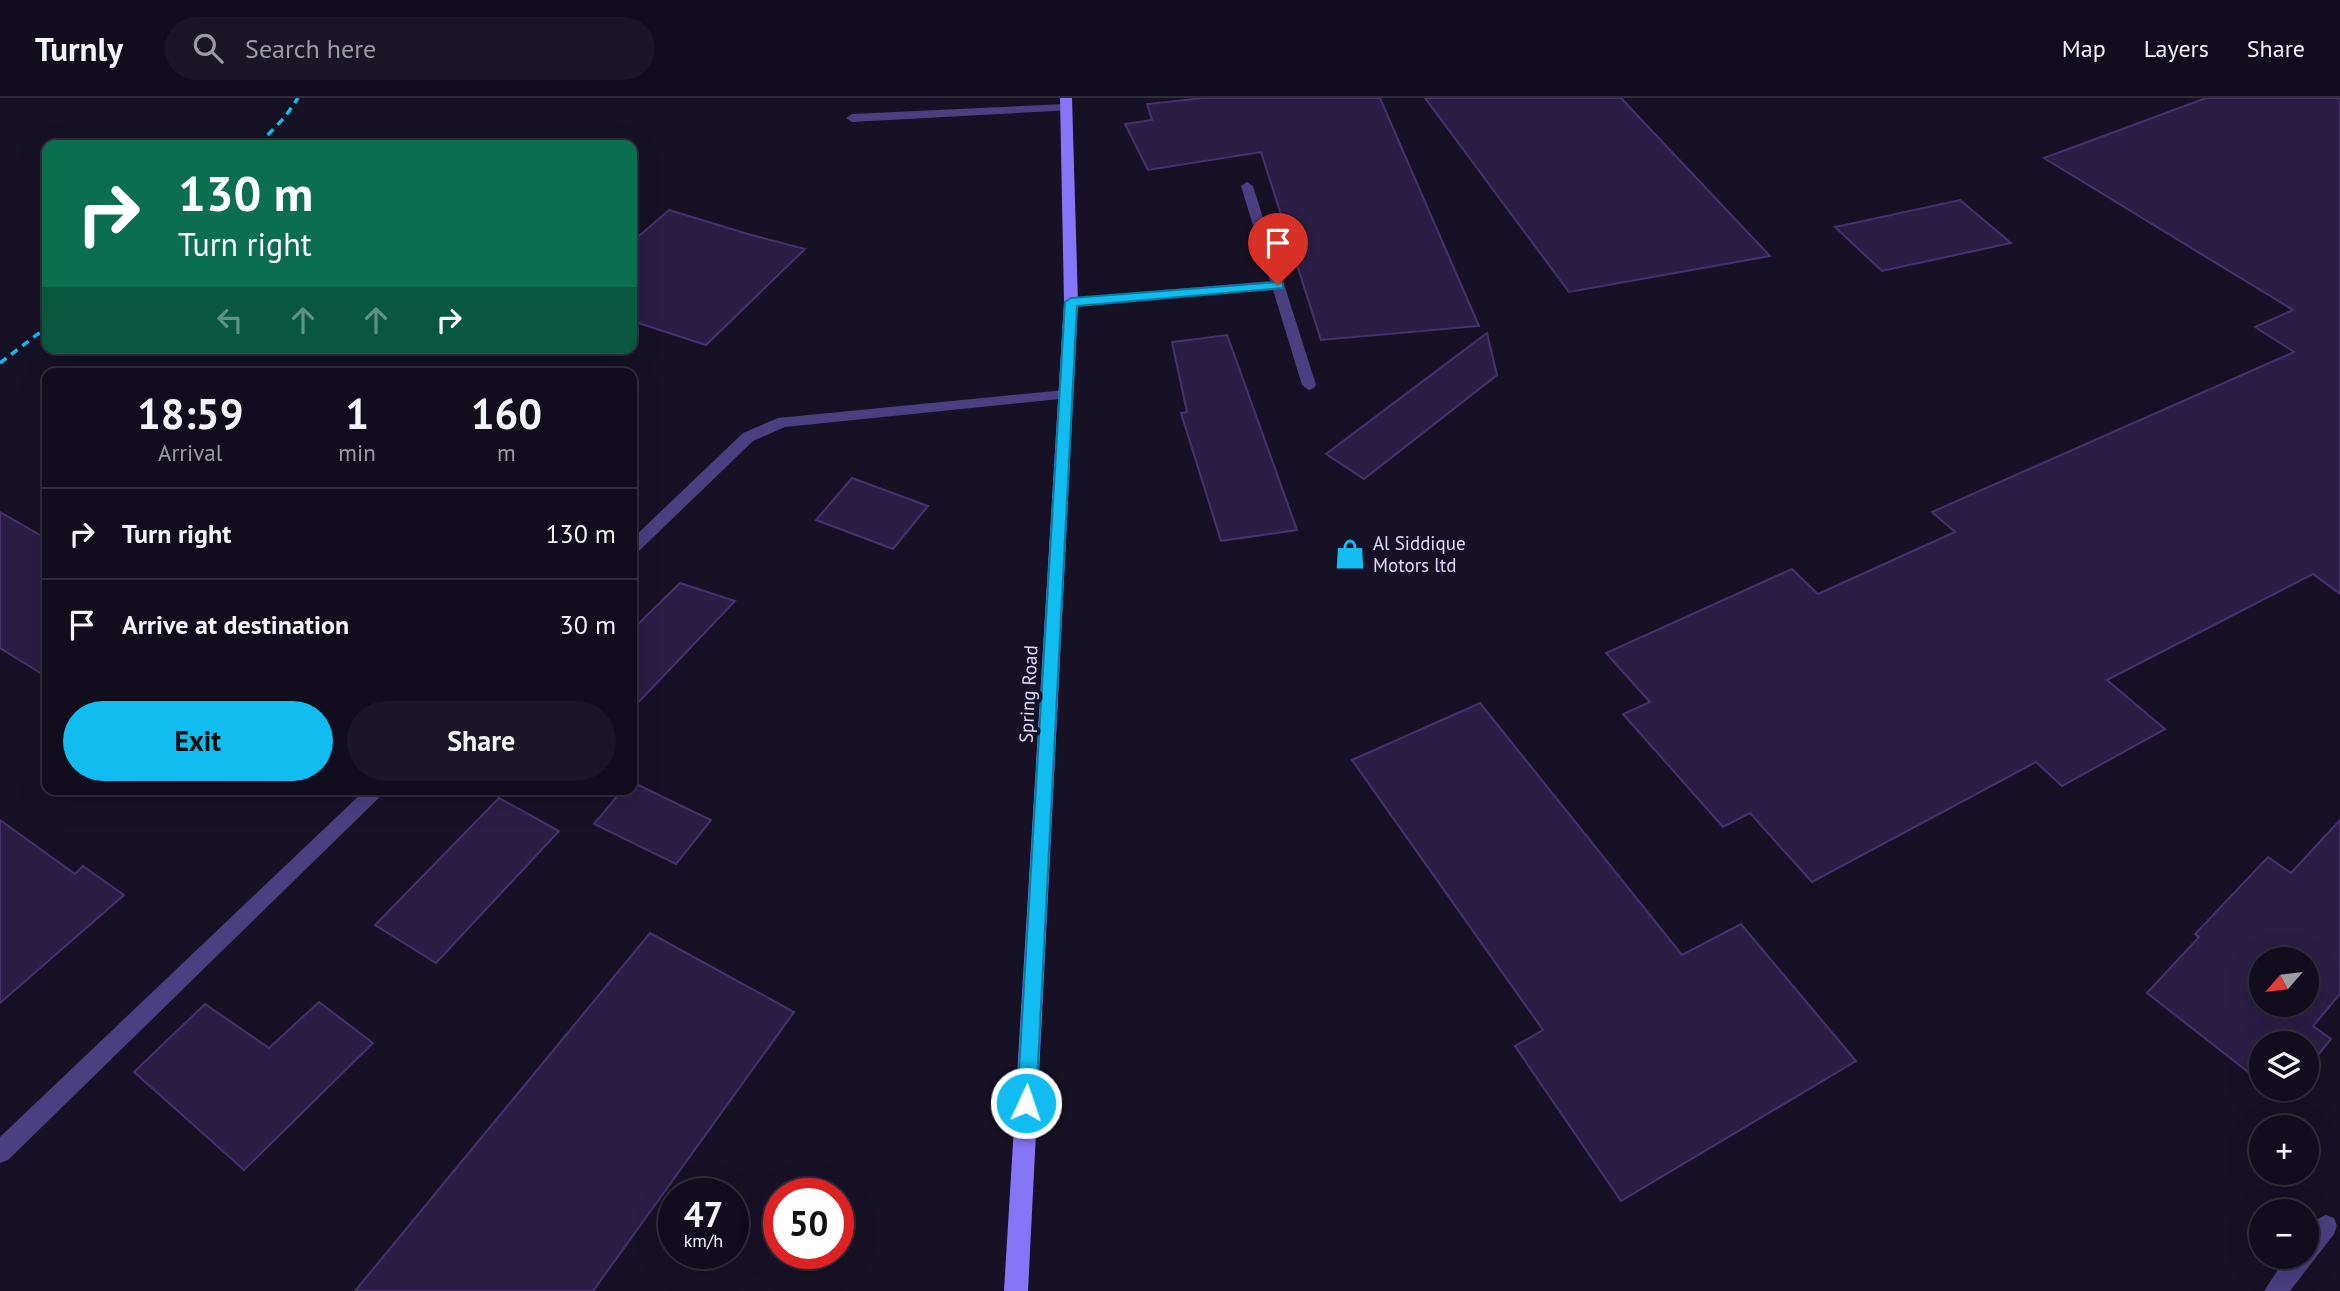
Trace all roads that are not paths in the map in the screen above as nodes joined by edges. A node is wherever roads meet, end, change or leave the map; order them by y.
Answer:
1 (1066, 103) edge
2 (852, 118) dead end
3 (1247, 186) dead end
4 (1278, 285) junction
5 (1071, 302) junction
6 (1309, 385) dead end
7 (1065, 395) junction
8 (637, 543) edge
9 (373, 795) edge
10 (0, 1152) edge
11 (2326, 1226) dead end
12 (2319, 1235) edge
13 (2292, 1269) edge
14 (1016, 1291) edge
15 (2276, 1291) edge

1 - 2 street
1 - 5 main road, Spring Road
3 - 4 street
4 - 5 street
4 - 6 street
5 - 7 main road, Spring Road
7 - 8 street
7 - 14 main road, Spring Road
9 - 10 street
11 - 12 street
13 - 15 street

